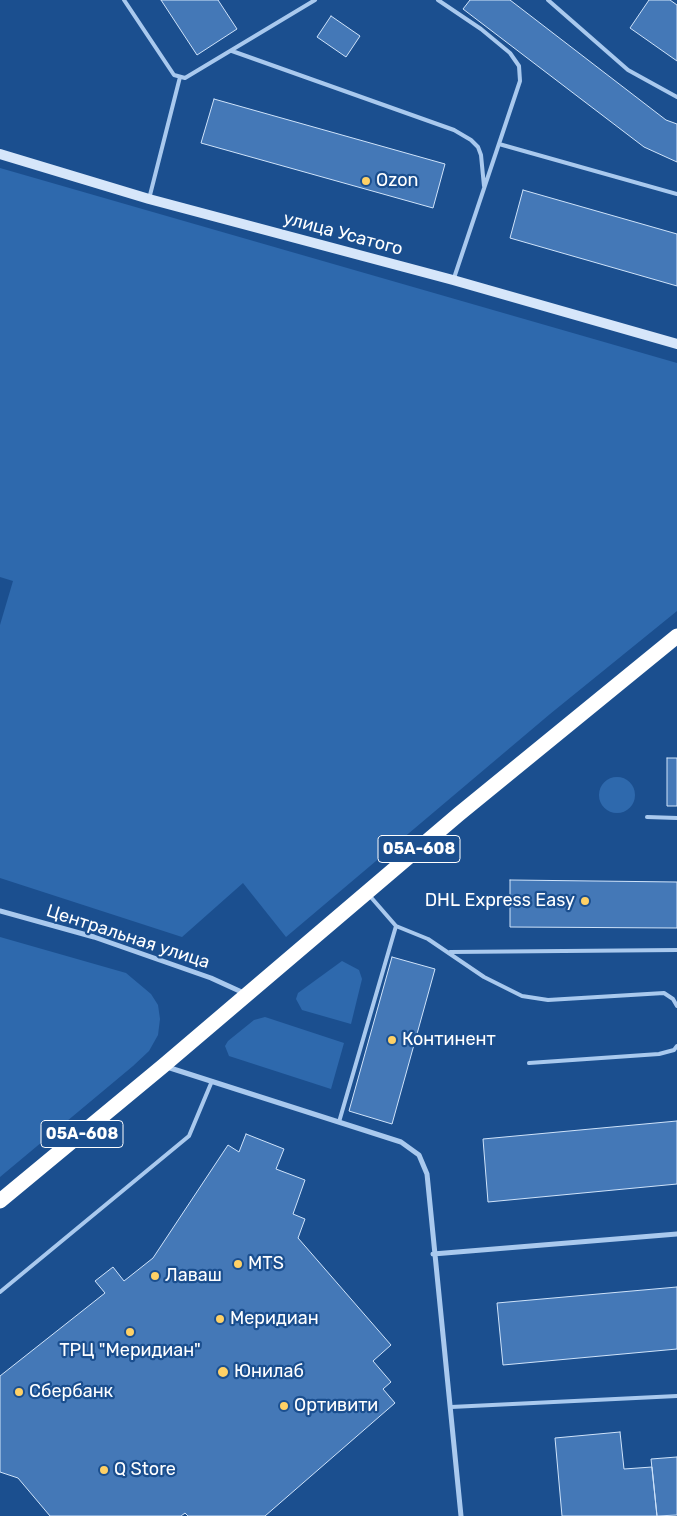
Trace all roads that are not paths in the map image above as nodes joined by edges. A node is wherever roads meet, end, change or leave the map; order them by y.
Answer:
1 (124, 0) edge
2 (315, 0) edge
3 (438, 0) edge
4 (548, 0) edge
5 (232, 51) junction
6 (180, 77) junction
7 (677, 97) edge
8 (499, 144) junction
9 (0, 154) edge
10 (484, 188) junction
11 (677, 194) edge
12 (149, 199) junction
13 (453, 280) junction
14 (677, 344) edge
15 (677, 636) edge
16 (647, 818) dead end
17 (677, 818) edge
18 (368, 893) junction
19 (0, 911) edge
20 (396, 926) junction
21 (677, 950) edge
22 (450, 952) junction
23 (246, 994) junction
24 (677, 1006) edge
25 (677, 1046) edge
26 (528, 1063) dead end
27 (163, 1066) junction
28 (212, 1081) junction
29 (339, 1122) junction
30 (0, 1202) edge
31 (677, 1234) edge
32 (433, 1254) junction
33 (0, 1292) edge
34 (677, 1396) edge
35 (450, 1407) junction
36 (460, 1516) edge

1 - 6 lane
2 - 5 lane
3 - 8 lane
4 - 7 lane
5 - 6 lane
5 - 10 lane
6 - 12 lane
8 - 10 lane
8 - 11 lane
9 - 12 street, улица Усатого
10 - 13 lane
12 - 13 street, улица Усатого
13 - 14 street, улица Усатого
15 - 18 highway, 05А-608
16 - 17 lane
18 - 20 lane
18 - 23 highway, 05А-608
19 - 23 street, Центральная улица
20 - 22 lane
20 - 29 lane
21 - 22 lane
22 - 24 lane
23 - 27 highway, 05А-608
25 - 26 lane
27 - 28 street
27 - 30 highway, 05А-608
28 - 29 street
28 - 33 lane
29 - 32 street
31 - 32 street
32 - 35 street
34 - 35 lane
35 - 36 street

